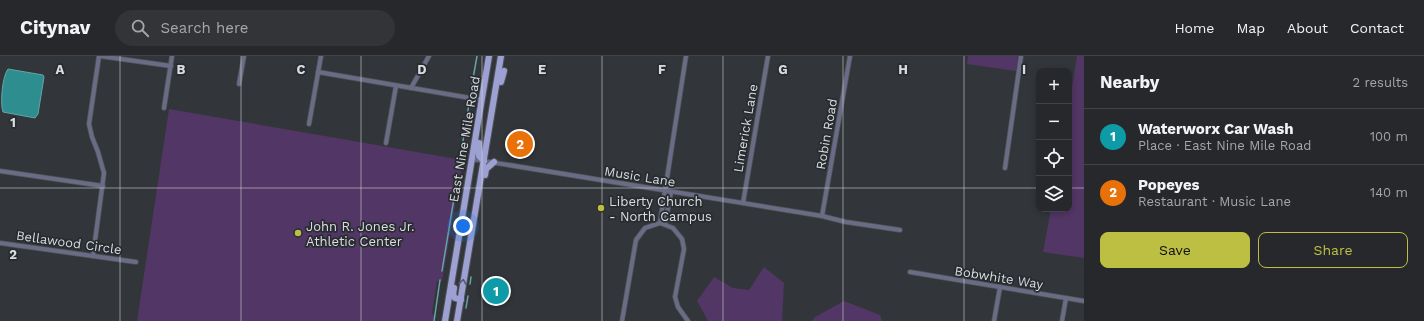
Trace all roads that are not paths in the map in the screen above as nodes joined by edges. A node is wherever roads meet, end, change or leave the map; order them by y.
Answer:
1 (99, 56) edge
2 (172, 56) edge
3 (244, 56) edge
4 (321, 56) edge
5 (429, 56) edge
6 (489, 56) edge
7 (686, 56) edge
8 (768, 56) edge
9 (850, 56) edge
10 (1021, 56) edge
11 (500, 58) edge
12 (170, 66) junction
13 (318, 72) junction
14 (504, 72) dead end
15 (239, 84) dead end
16 (396, 86) junction
17 (411, 88) junction
18 (482, 100) junction
19 (164, 108) dead end
20 (309, 124) dead end
21 (487, 142) junction
22 (386, 143) dead end
23 (472, 159) junction
24 (484, 161) junction
25 (494, 162) junction
26 (1005, 168) dead end
27 (0, 170) edge
28 (103, 186) junction
29 (664, 190) junction
30 (671, 192) junction
31 (743, 203) junction
32 (822, 216) junction
33 (474, 219) junction
34 (660, 223) junction
35 (666, 224) junction
36 (900, 230) dead end
37 (459, 236) junction
38 (0, 243) edge
39 (93, 256) junction
40 (136, 262) dead end
41 (910, 272) dead end
42 (1000, 287) junction
43 (1066, 298) junction
44 (461, 300) junction
45 (1084, 301) edge
46 (446, 320) edge
47 (457, 321) edge
48 (622, 321) edge
49 (688, 321) edge
50 (994, 321) edge
51 (1062, 321) edge

1 - 12 street
1 - 28 street
2 - 12 street
3 - 15 street
4 - 13 street
5 - 17 street
6 - 18 main road, East Nine Mile Road
7 - 29 street
8 - 31 street, Limerick Lane
9 - 32 street, Robin Road
10 - 26 street
11 - 21 main road, East Nine Mile Road
12 - 19 street
13 - 16 street
13 - 20 street
14 - 21 main road
16 - 17 street
16 - 22 street
17 - 18 street
18 - 23 main road, East Nine Mile Road
18 - 24 main road
21 - 24 main road, East Nine Mile Road
23 - 24 street, Music Lane
23 - 37 main road, East Nine Mile Road
24 - 25 street, Music Lane
24 - 33 main road, East Nine Mile Road
25 - 29 street, Music Lane
25 - 33 main road
27 - 28 street
28 - 39 street
29 - 30 street, Music Lane
29 - 34 street
30 - 31 street, Music Lane
30 - 35 street
31 - 32 street, Music Lane
32 - 36 street, Music Lane
44 -> 33 main road, East Nine Mile Road
34 - 35 street
34 - 48 street
35 - 49 street
37 - 44 main road
37 - 46 main road, East Nine Mile Road
38 - 39 street, Bellawood Circle
39 - 40 street, Bellawood Circle
41 - 42 street, Bobwhite Way
42 - 43 street, Bobwhite Way
42 - 50 street
43 - 45 street, Bobwhite Way
43 - 51 street
44 - 47 main road, East Nine Mile Road

